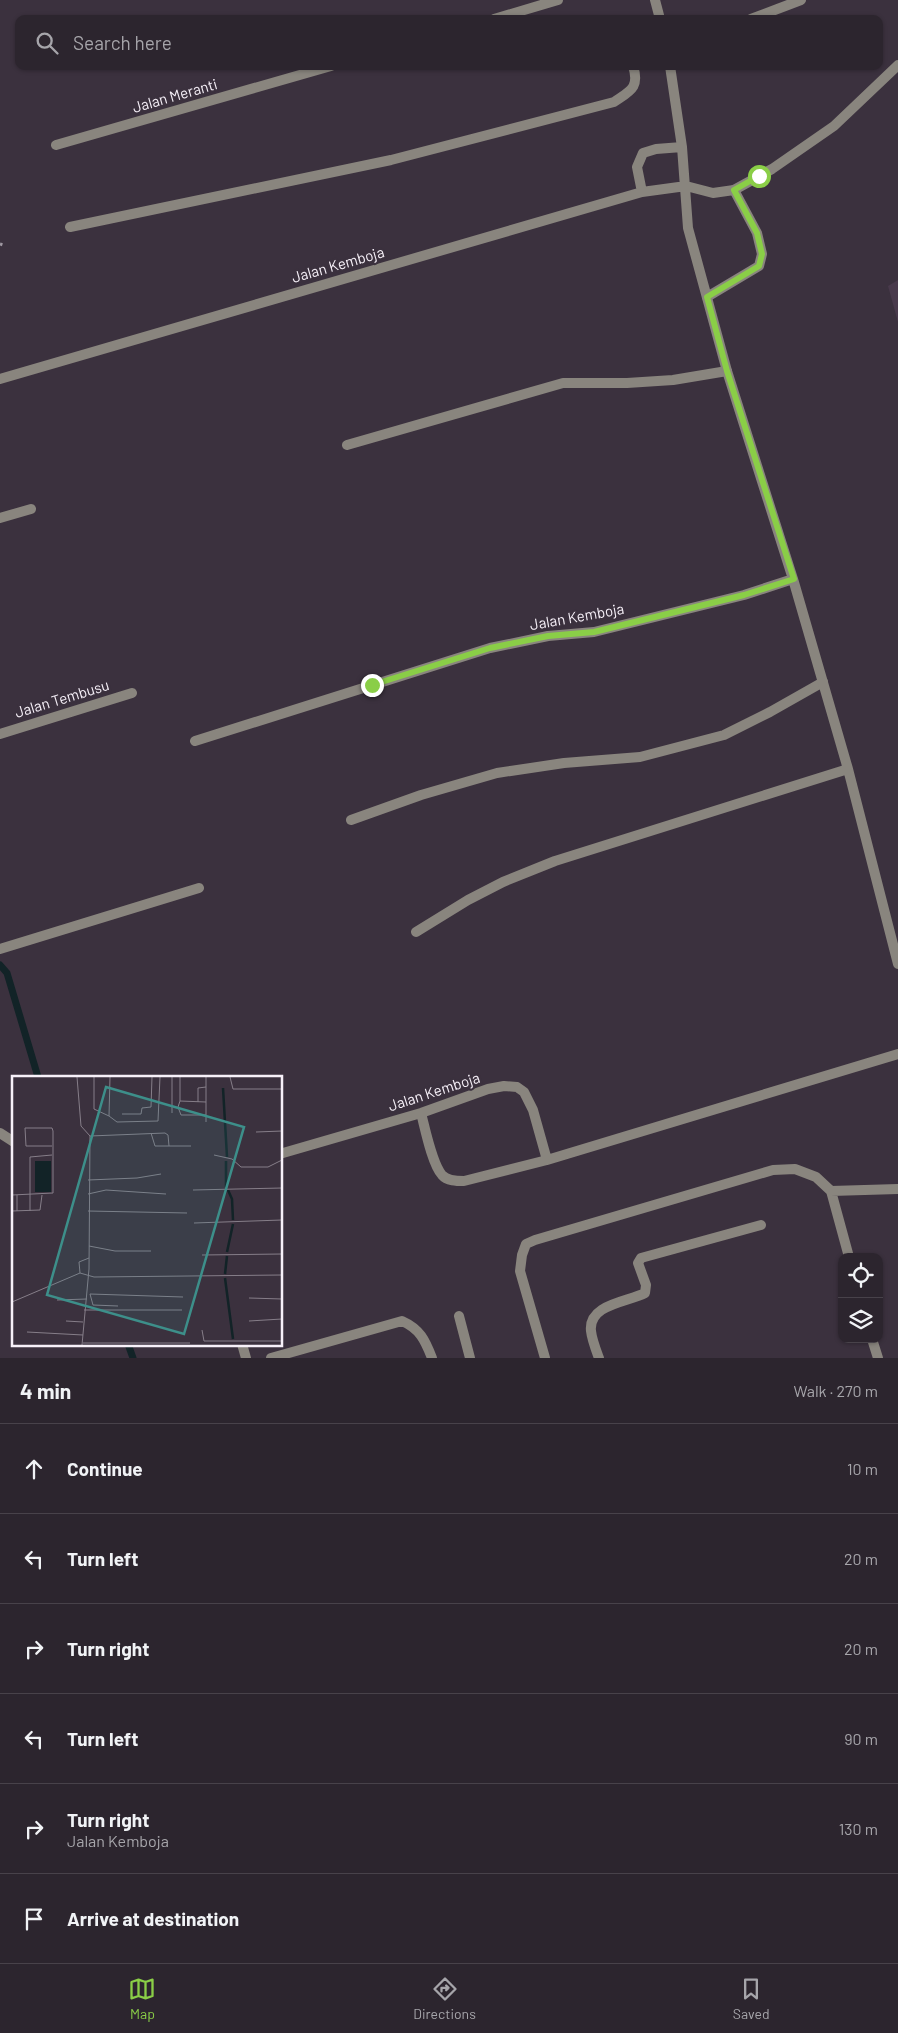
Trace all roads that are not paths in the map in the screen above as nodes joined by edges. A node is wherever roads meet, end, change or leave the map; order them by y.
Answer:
1 (558, 0) edge
2 (656, 0) edge
3 (801, 0) edge
4 (507, 15) edge
5 (659, 15) edge
6 (762, 15) edge
7 (898, 65) edge
8 (317, 70) edge
9 (634, 70) edge
10 (671, 70) edge
11 (56, 145) dead end
12 (682, 147) junction
13 (686, 186) junction
14 (734, 190) junction
15 (642, 192) junction
16 (70, 227) dead end
17 (707, 297) junction
18 (727, 371) junction
19 (0, 379) edge
20 (347, 445) dead end
21 (31, 510) dead end
22 (0, 518) edge
23 (794, 579) junction
24 (823, 682) junction
25 (132, 693) dead end
26 (0, 734) edge
27 (195, 741) dead end
28 (848, 769) junction
29 (351, 820) dead end
30 (199, 888) dead end
31 (416, 932) dead end
32 (0, 949) edge
33 (898, 964) edge
34 (898, 1054) edge
35 (420, 1113) junction
36 (0, 1133) edge
37 (12, 1141) edge
38 (284, 1153) dead end
39 (547, 1160) junction
40 (898, 1189) edge
41 (831, 1191) junction
42 (761, 1225) dead end
43 (849, 1253) edge
44 (459, 1316) dead end
45 (873, 1343) edge
46 (271, 1358) edge
47 (432, 1358) edge
48 (470, 1358) edge
49 (544, 1358) edge
50 (599, 1358) edge
51 (878, 1358) edge

1 - 4 street
2 - 5 street
3 - 6 street
7 - 14 street
8 - 11 street, Jalan Meranti
9 - 16 street
10 - 12 street
12 - 13 street
12 - 15 street
13 - 14 street
13 - 15 street, Jalan Kemboja
13 - 17 street
14 - 17 street
15 - 19 street, Jalan Kemboja
17 - 18 street
18 - 20 street
18 - 23 street
21 - 22 street
23 - 24 street
23 - 27 street, Jalan Kemboja
24 - 28 street
24 - 29 street
25 - 26 street, Jalan Tembusu
28 - 31 street
28 - 33 street
30 - 32 street
34 - 39 street
35 - 38 street, Jalan Kemboja
35 - 39 street
35 - 39 street, Jalan Kemboja
36 - 37 street
40 - 41 street
41 - 43 street
41 - 49 street
42 - 50 street
44 - 48 street
45 - 51 street
46 - 47 street

